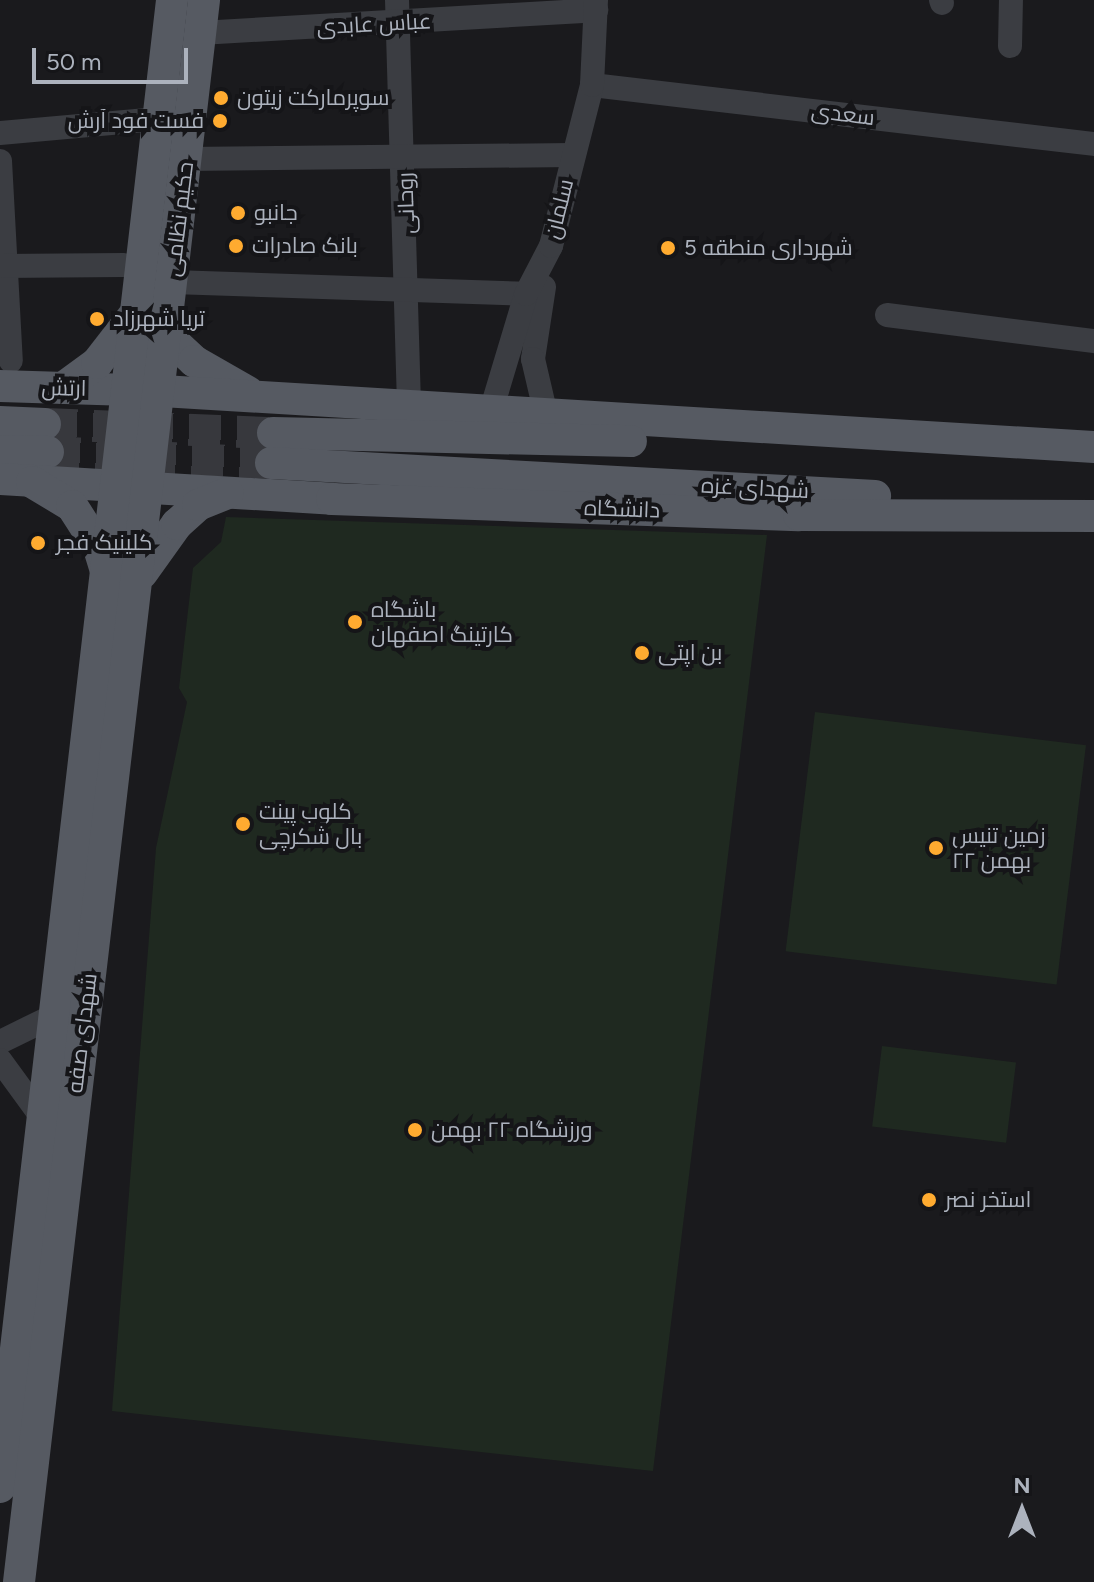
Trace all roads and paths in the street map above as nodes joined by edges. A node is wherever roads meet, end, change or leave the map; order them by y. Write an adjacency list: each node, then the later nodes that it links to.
1 (172, 0): 9 (main road, حکیم نظامی)
2 (204, 0): 6 (main road, حکیم نظامی)
3 (1011, 0): 7 (street)
4 (596, 5): 5 (street, عباس عابدی); 8 (street, سلمان)
5 (397, 12): 6 (street, عباس عابدی); 12 (street, روحانی)
6 (200, 33): 14 (main road, حکیم نظامی)
7 (1010, 46)
8 (592, 85): 11 (street, سعدی); 13 (street, سلمان)
9 (158, 119): 10 (street); 17 (main road, حکیم نظامی)
10 (0, 133)
11 (1094, 144)
12 (404, 155): 13 (street); 14 (street); 20 (street, روحانی)
13 (572, 155): 16 (street, سلمان)
14 (186, 159): 19 (main road, حکیم نظامی)
15 (0, 161): 18 (street)
16 (551, 246): 21 (street, سلمان); 28 (street)
17 (132, 264): 18 (street); 22 (main road, حکیم نظامی)
18 (2, 266): 26 (street)
19 (172, 282): 20 (street); 25 (main road, حکیم نظامی)
20 (409, 290): 21 (street); 33 (street, روحانی)
21 (526, 294): 29 (street, سلمان)
22 (135, 314): 27 (main road, حکیم نظامی); 30 (main road)
23 (887, 315): 24 (street)
24 (1094, 341)
25 (163, 363): 27 (main road, ارتش); 31 (main road); 31 (main road); 40 (main road, حکیم نظامی)
26 (5, 374): 30 (main road, ارتش)
27 (130, 374): 30 (main road, ارتش); 40 (main road, حکیم نظامی)
28 (533, 374): 29 (street); 35 (street)
29 (505, 375): 34 (street, سلمان)
30 (63, 388)
31 (262, 398): 32 (main road)
32 (340, 402): 33 (main road); 42 (main road)
33 (409, 407): 34 (main road)
34 (491, 411): 35 (main road)
35 (546, 415): 37 (main road)
36 (0, 422): 38 (main road)
37 (1094, 448): 43 (main road, شهدای غزه)
38 (0, 451)
39 (13, 479): 40 (main road); 44 (main road)
40 (135, 485): 41 (main road, دانشگاه); 44 (main road, شهدای صفه)
41 (228, 493): 42 (main road, دانشگاه); 44 (main road)
42 (332, 499): 43 (main road, دانشگاه)
43 (1094, 515)
44 (121, 582): 45 (main road, شهدای صفه); 52 (main road, شهدای صفه)
45 (55, 1015): 46 (street); 48 (main road, شهدای صفه)
46 (0, 1042)
47 (0, 1060): 48 (street)
48 (43, 1119): 49 (main road, شهدای صفه)
49 (5, 1410): 50 (main road, شهدای صفه)
50 (0, 1487)
51 (0, 1512): 52 (main road)
52 (12, 1550): 53 (main road, شهدای صفه)
53 (19, 1582)

